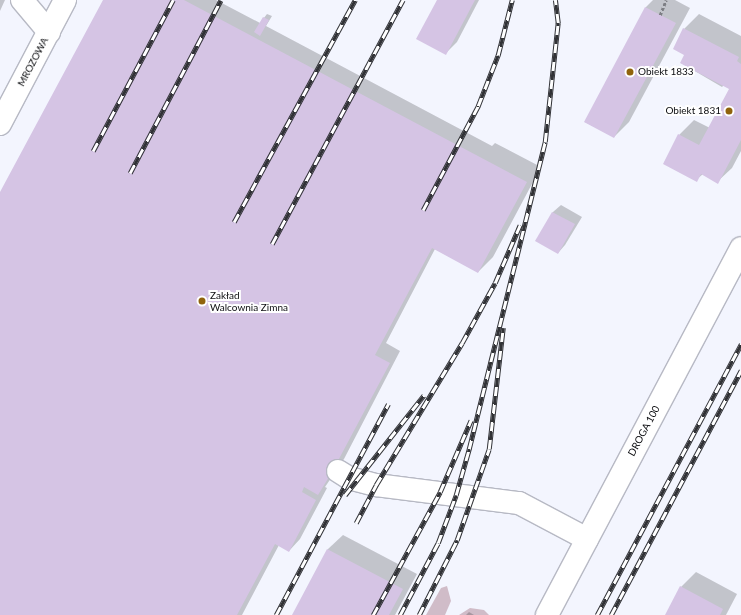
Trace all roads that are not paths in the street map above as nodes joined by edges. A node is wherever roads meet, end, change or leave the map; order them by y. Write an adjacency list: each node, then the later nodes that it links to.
1 (22, 0): 3 (street)
2 (65, 0): 3 (street, MROZOWA)
3 (49, 32): 4 (street, MROZOWA)
4 (0, 124)
5 (741, 248): 7 (street, DROGA 100)
6 (338, 471): 7 (street)
7 (587, 539): 8 (street, DROGA 100)
8 (547, 615)

